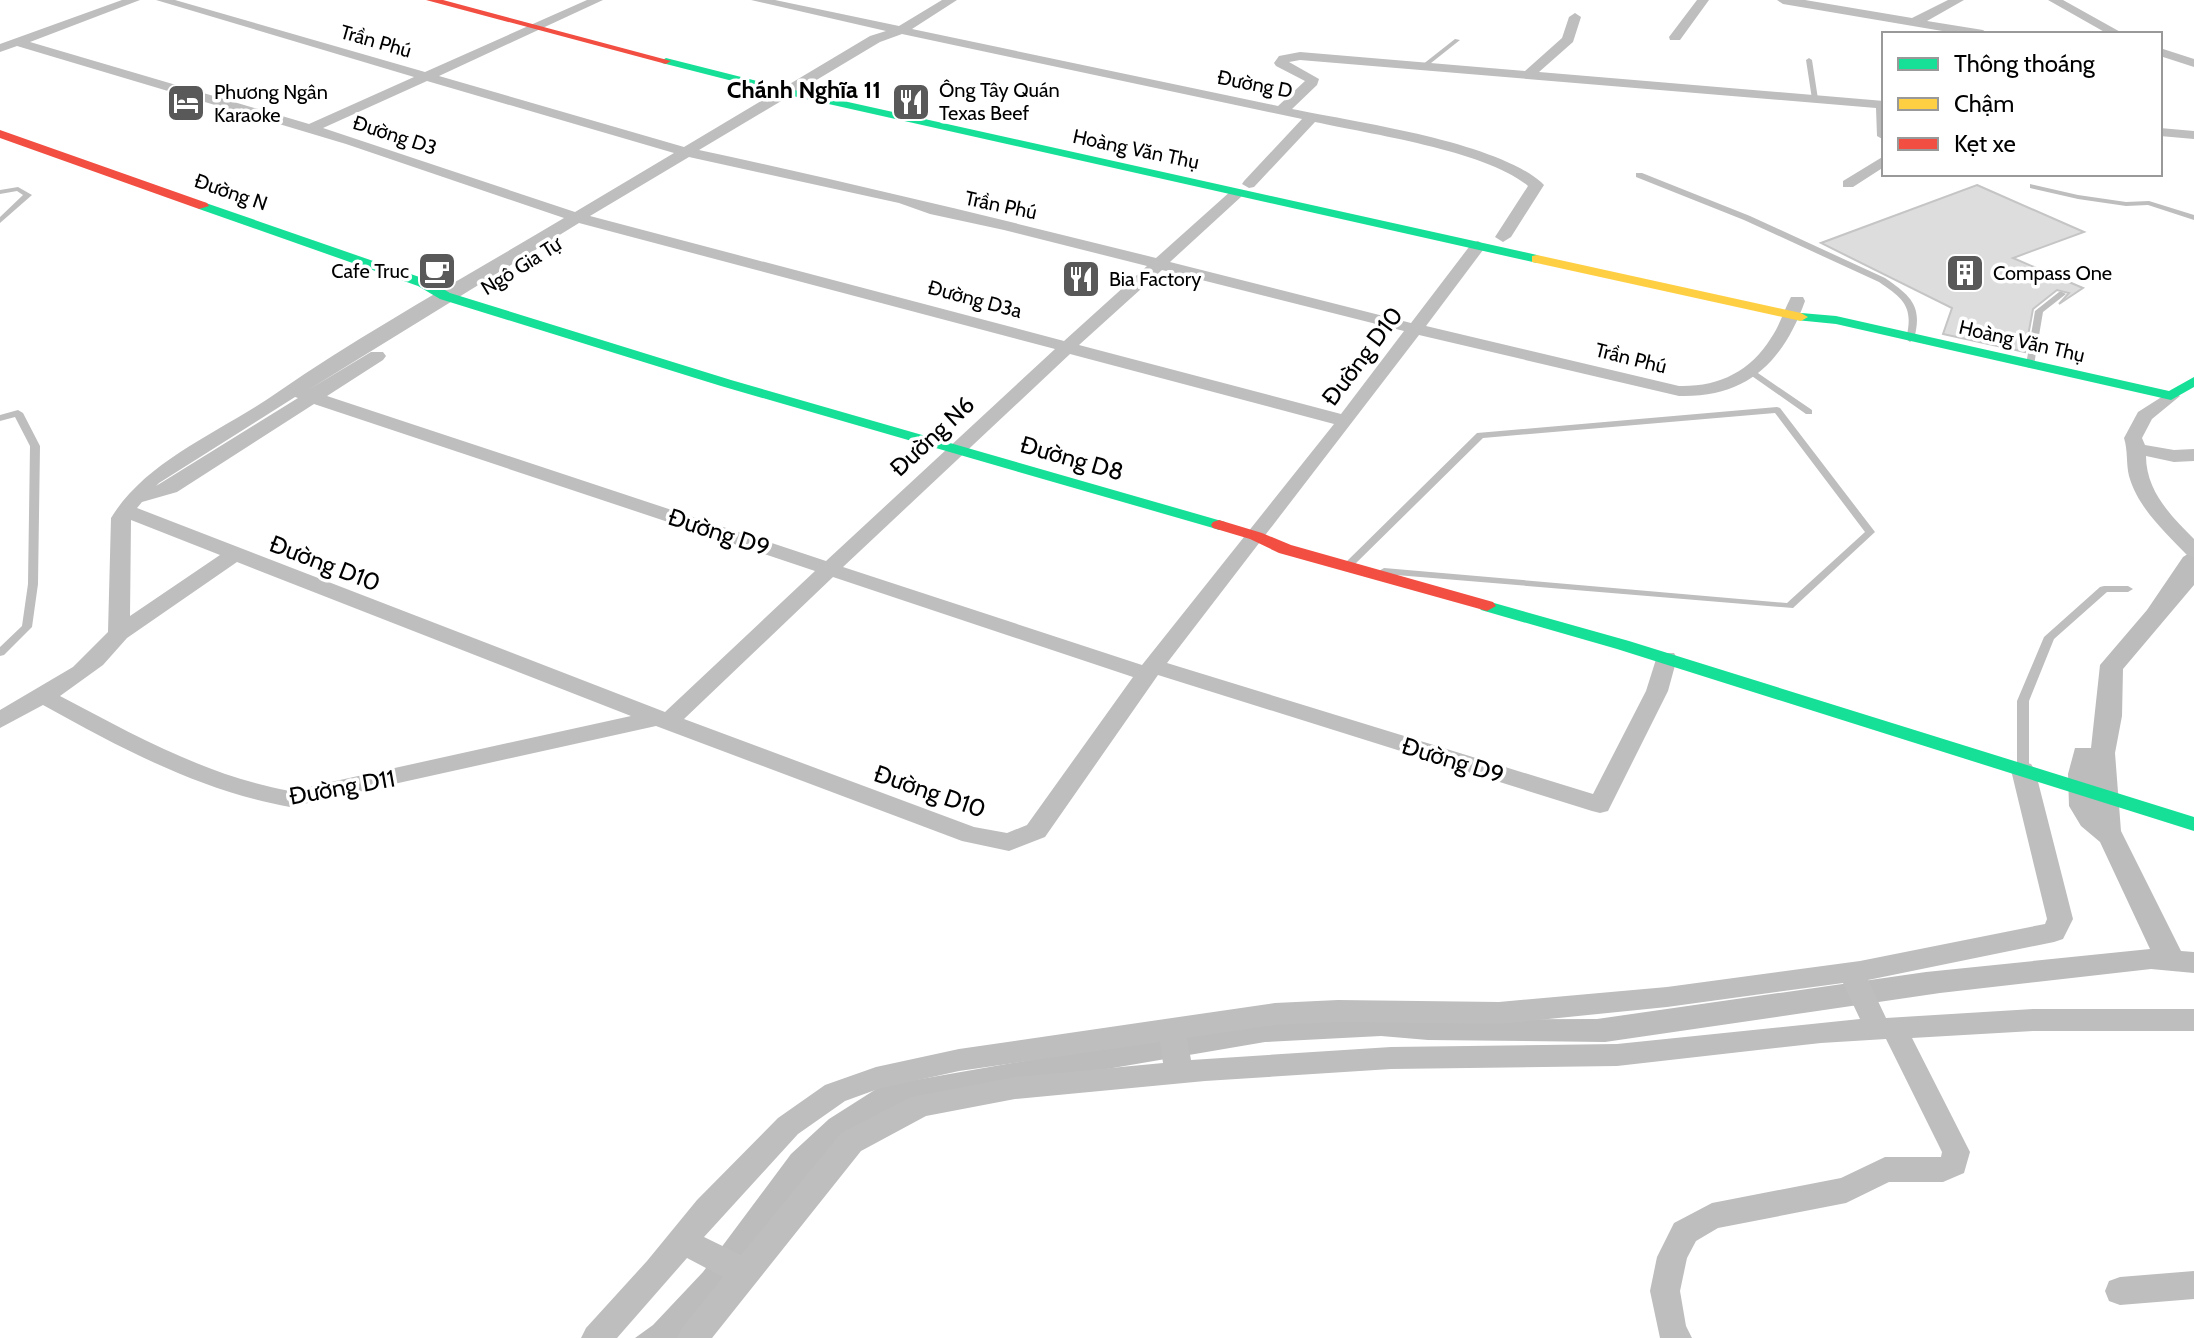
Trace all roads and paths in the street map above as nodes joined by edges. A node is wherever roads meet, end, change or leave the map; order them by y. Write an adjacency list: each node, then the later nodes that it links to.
1 (134, 0): 20 (street)
2 (162, 0): 28 (street, Trần Phú)
3 (431, 0): 11 (street, Hoàng Văn Thụ)
4 (597, 0): 14 (street)
5 (757, 0): 15 (street)
6 (951, 0): 15 (street, Ngô Gia Tự)
7 (1703, 0): 18 (street)
8 (1783, 0): 13 (street)
9 (1958, 0): 13 (street)
10 (2054, 0): 17 (street)
11 (463, 2): 14 (street, Hoàng Văn Thụ)
12 (1575, 17): 27 (street)
13 (1913, 22): 16 (street)
14 (541, 25): 28 (street); 29 (street, Hoàng Văn Thụ)
15 (900, 31): 29 (street, Ngô Gia Tự); 32 (street, Đường D)
16 (1971, 32)
17 (2114, 32)
18 (1675, 37)
19 (1457, 40): 26 (lane)
20 (17, 42): 22 (street); 34 (street, Đường D3)
21 (2194, 46): 23 (street)
22 (0, 48)
23 (2167, 55): 25 (street)
24 (1809, 60): 30 (lane)
25 (2194, 63)
26 (1424, 66): 27 (street); 32 (street)
27 (1529, 74): 30 (street)
28 (426, 77): 34 (street); 38 (street, Trần Phú)
29 (800, 90): 38 (street, Ngô Gia Tự); 39 (street, Ngô Gia Tự); 44 (street, Hoàng Văn Thụ)
30 (1815, 99): 31 (street)
31 (1882, 105)
32 (1282, 110): 33 (street, Đường D)
33 (1313, 116): 44 (street, Đường N6); 51 (street, Đường D)
34 (309, 129): 46 (street, Đường D3)
35 (2162, 132): 36 (street)
36 (2194, 135)
37 (2, 136): 56 (street, Đường N)
38 (683, 151): 39 (street, Trần Phú); 46 (street, Ngô Gia Tự)
39 (702, 155): 50 (street, Ngô Gia Tự); 54 (street, Trần Phú)
40 (1882, 161): 42 (street)
41 (1639, 175): 60 (lane)
42 (1848, 184)
43 (2033, 186): 47 (lane)
44 (1243, 188): 48 (street, Hoàng Văn Thụ); 54 (street, Đường N6)
45 (0, 192): 49 (lane)
46 (575, 217): 50 (street, Đường D3); 56 (street, Ngô Gia Tự)
47 (2194, 218)
48 (1390, 220): 51 (street, Hoàng Văn Thụ); 52 (street, Hoàng Văn Thụ)
49 (0, 221)
50 (594, 222): 57 (street, Ngô Gia Tự); 61 (street, Đường D3a)
51 (1503, 237): 53 (street, Hoàng Văn Thụ)
52 (1478, 246): 53 (street, Hoàng Văn Thụ); 59 (street, Đường D10)
53 (1550, 254): 58 (street, Hoàng Văn Thụ)
54 (1157, 263): 59 (street, Trần Phú); 61 (street, Đường N6)
55 (2062, 294): 62 (lane)
56 (445, 296): 57 (street, Đường N); 65 (street, Ngô Gia Tự)
57 (464, 301): 65 (street, Ngô Gia Tự); 70 (street, Đường D8)
58 (1794, 309): 60 (street, Hoàng Văn Thụ); 63 (street, Trần Phú)
59 (1415, 329): 63 (street, Trần Phú); 69 (street, Đường D10)
60 (1910, 339): 62 (street, Hoàng Văn Thụ)
61 (1067, 346): 69 (street, Đường D3a); 70 (street, Đường N6)
62 (2030, 365): 66 (street, Hoàng Văn Thụ)
63 (1752, 372): 67 (lane)
64 (2194, 381): 66 (street)
65 (301, 393): 73 (street, Ngô Gia Tự); 78 (street, Đường D9)
66 (2171, 396): 71 (street)
67 (1809, 412)
68 (0, 418): 81 (lane)
69 (1345, 421): 74 (street, Đường D10)
70 (955, 449): 74 (street, Đường D8); 78 (street, Đường N6)
71 (2137, 449): 72 (street); 75 (street)
72 (2194, 455)
73 (131, 503): 76 (street, Đường D10); 80 (street)
74 (1256, 536): 77 (street, Đường D8); 83 (street, Đường D10)
75 (2187, 544)
76 (234, 555): 80 (street); 86 (street, Đường D10)
77 (1349, 567): 77 (lane); 82 (street, Đường D8)
78 (830, 569): 83 (street, Đường D9); 86 (street, Đường N6)
79 (2128, 589): 87 (lane)
80 (119, 633): 84 (street)
81 (0, 653)
82 (1666, 658): 83 (street, Đường D9); 87 (street, Đường D8)
83 (1150, 670): 86 (street, Đường D10)
84 (42, 695): 85 (street); 86 (street, Đường D11)
85 (0, 720)
86 (662, 720)
87 (2023, 770): 88 (street, Đường D8); 89 (street)
88 (2194, 824)
89 (1851, 972): 91 (street); 92 (street)
90 (2194, 1020): 91 (street)
91 (1886, 1028): 93 (street); 100 (street)
92 (1172, 1030): 93 (street); 94 (street)
93 (1179, 1073): 95 (street)
94 (682, 1241): 95 (street); 98 (street)
95 (746, 1273): 99 (street)
96 (2194, 1285): 97 (street)
97 (2120, 1291)
98 (597, 1338)
99 (693, 1338)
100 (1676, 1338)

